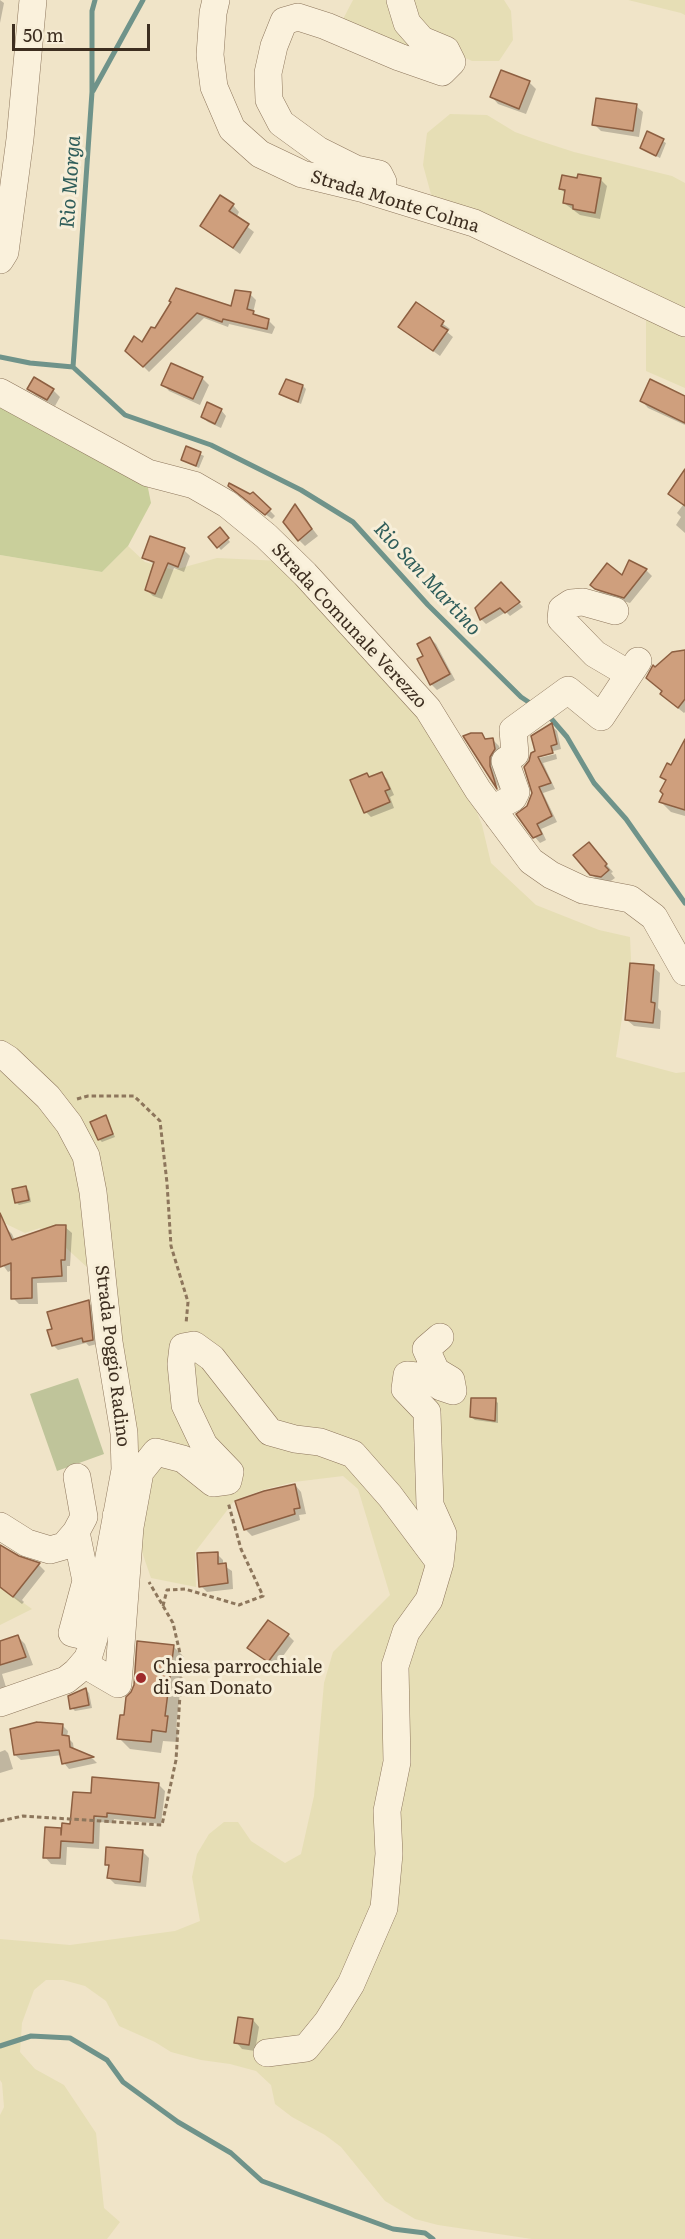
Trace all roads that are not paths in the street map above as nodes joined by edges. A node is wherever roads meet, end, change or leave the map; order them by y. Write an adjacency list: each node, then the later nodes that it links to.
1 (33, 0): 5 (street)
2 (216, 0): 4 (street, Strada Monte Colma)
3 (400, 0): 4 (street)
4 (379, 194): 6 (street, Strada Monte Colma)
5 (0, 260)
6 (685, 323)
7 (0, 392): 9 (street, Strada Comunale Verezzo)
8 (615, 611): 9 (street)
9 (498, 818): 10 (street, Strada Comunale Verezzo)
10 (685, 972)
11 (0, 1054): 14 (street, Strada Poggio Radino)
12 (440, 1337): 17 (street)
13 (78, 1477): 16 (street)
14 (122, 1521): 17 (street); 18 (street, Strada Poggio Radino); 19 (street)
15 (0, 1526): 16 (street)
16 (76, 1532): 18 (street)
17 (440, 1563): 21 (street)
18 (94, 1638): 20 (street, Strada Poggio Radino)
19 (94, 1670)
20 (0, 1703)
21 (267, 2053)

